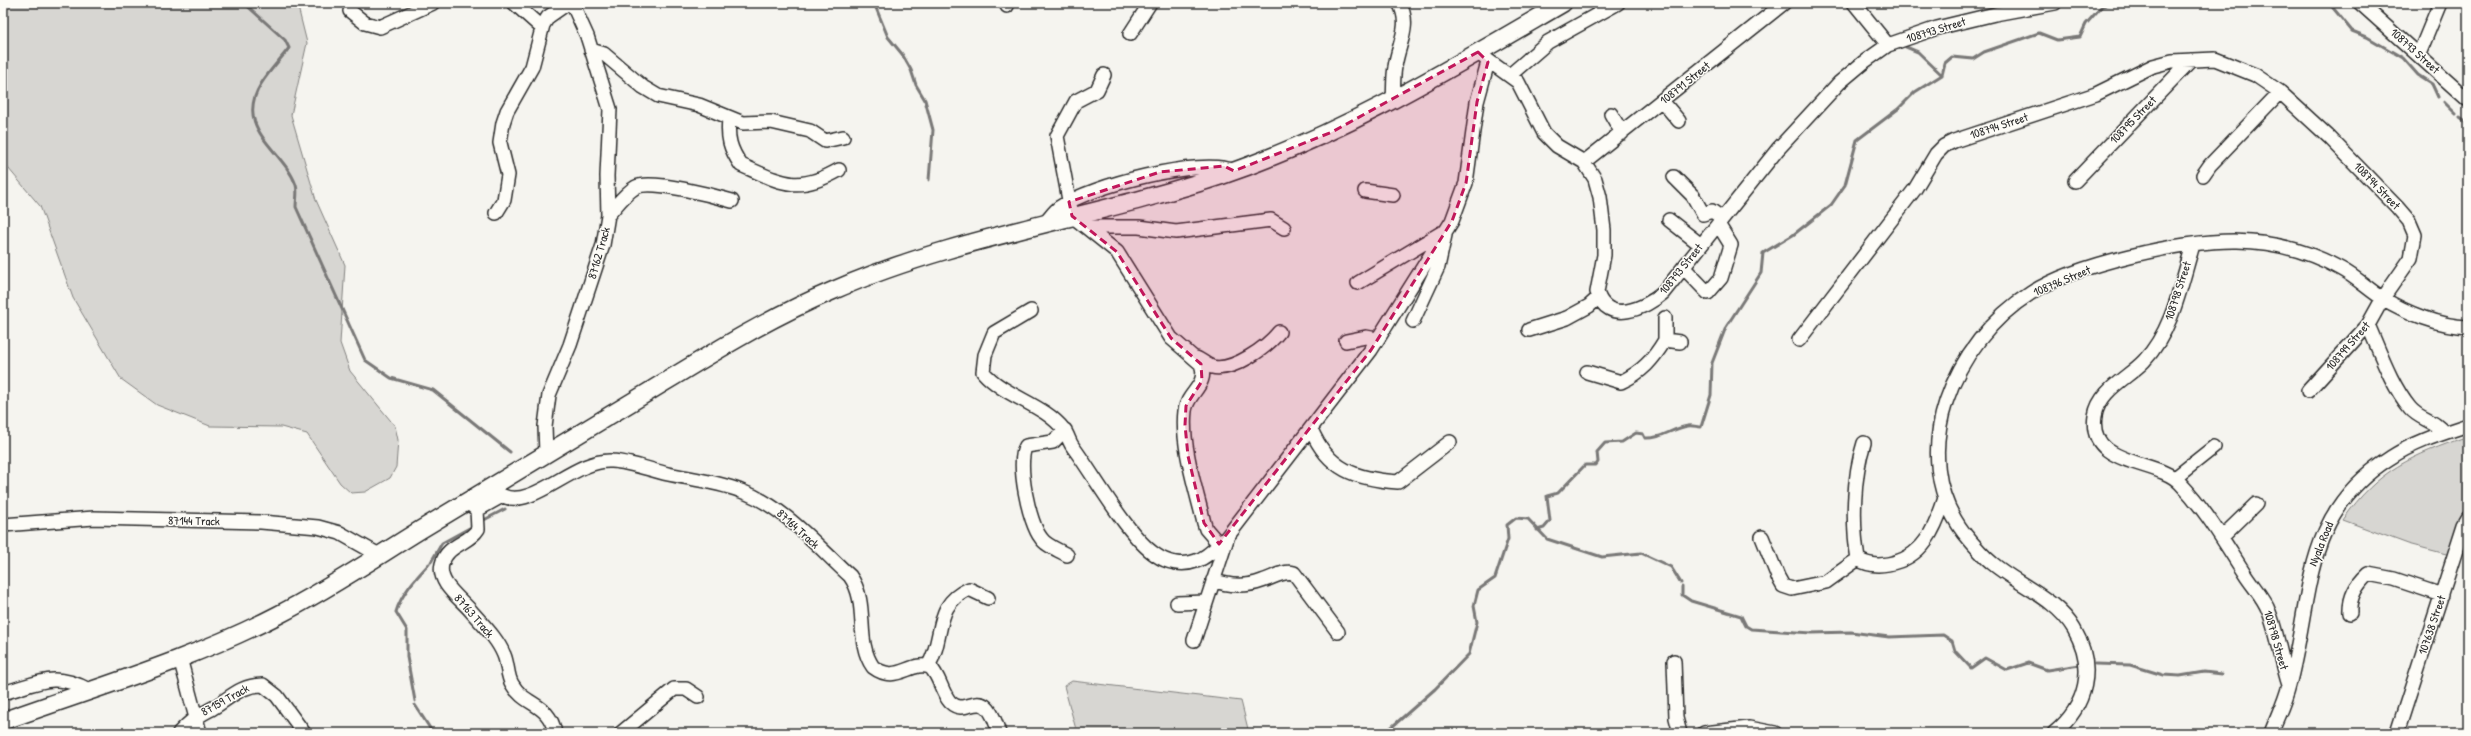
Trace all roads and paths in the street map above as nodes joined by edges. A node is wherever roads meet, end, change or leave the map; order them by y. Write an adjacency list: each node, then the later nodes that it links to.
1 (433, 3): 14 (street)
2 (514, 3): 15 (street)
3 (568, 3): 15 (street)
4 (572, 3): 18 (street, 87162 Track)
5 (1150, 3): 16 (street)
6 (1563, 3): 20 (main road)
7 (1618, 3): 23 (street)
8 (1784, 3): 27 (street, 108791 Street)
9 (1854, 3): 17 (street)
10 (2055, 3): 17 (street, 108793 Street)
11 (2360, 3): 19 (street, 108793 Street)
12 (2440, 3): 19 (street)
13 (1404, 6): 25 (street)
14 (350, 11)
15 (542, 28): 42 (street)
16 (1130, 34)
17 (1888, 45): 45 (street, 108793 Street)
18 (591, 50): 29 (street); 43 (street, 87162 Track)
19 (2419, 54): 26 (street, 108793 Street)
20 (1483, 57): 23 (street); 25 (main road); 48 (street)
21 (2191, 60): 24 (street, 108794 Street); 37 (street, 108795 Street); 64 (street, 108794 Street)
22 (1104, 75): 41 (street)
23 (1510, 75): 33 (street)
24 (2280, 92): 35 (street); 54 (street, 108794 Street)
25 (1394, 98): 41 (main road)
26 (2468, 100)
27 (1662, 101): 30 (street); 31 (street, 108791 Street)
28 (1611, 114): 31 (street)
29 (729, 118): 32 (street); 34 (street)
30 (1679, 121)
31 (1622, 132): 33 (street, 108791 Street)
32 (844, 137)
33 (1584, 162): 53 (street)
34 (839, 170)
35 (2203, 175)
36 (1674, 177): 45 (street)
37 (2075, 181)
38 (1365, 191): 39 (street)
39 (1393, 195)
40 (732, 202): 43 (street)
41 (1070, 209): 46 (street); 77 (main road)
42 (496, 213)
43 (608, 215): 77 (street, 87162 Track)
44 (1670, 220): 49 (street)
45 (1720, 221): 49 (street, 108793 Street); 51 (street)
46 (1088, 227): 47 (street); 67 (street)
47 (1284, 228)
48 (1445, 231): 52 (street); 57 (street); 62 (street)
49 (1701, 245): 51 (street, 108793 Street)
50 (2193, 245): 54 (street, 108796 Street); 78 (street, 108798 Street); 80 (street, 108796 Street)
51 (1684, 268): 53 (street, 108793 Street)
52 (1358, 283)
53 (1599, 297): 60 (street)
54 (2383, 298): 58 (street, 108799 Street); 59 (street, 108796 Street)
55 (1031, 311): 72 (street)
56 (1665, 318): 63 (street)
57 (1413, 321)
58 (2368, 325): 69 (street, 108799 Street); 73 (street)
59 (2468, 327)
60 (1529, 330)
61 (1278, 332): 67 (street)
62 (1377, 339): 65 (street); 71 (street)
63 (1666, 340): 66 (street); 68 (street)
64 (1799, 340)
65 (1346, 341)
66 (1680, 342)
67 (1194, 357): 87 (street)
68 (1587, 372)
69 (2308, 391)
70 (2468, 425): 73 (street, Nyala Road)
71 (1311, 429): 74 (street); 87 (street)
72 (1064, 430): 87 (street); 89 (street)
73 (2444, 434): 102 (street, Nyala Road)
74 (1450, 442)
75 (1864, 443): 90 (street)
76 (2214, 447): 78 (street)
77 (546, 454): 79 (main road)
78 (2176, 478): 85 (street, 108798 Street)
79 (497, 492): 82 (main road); 101 (street, 87164 Track)
80 (1945, 498): 90 (street); 117 (street, 108796 Street)
81 (2256, 504): 85 (street)
82 (472, 506): 88 (main road); 111 (street, 87163 Track)
83 (2468, 518): 92 (street, 107638 Street)
84 (3, 525): 88 (street, 87144 Track)
85 (2223, 536): 102 (street, 108798 Street)
86 (1762, 537): 90 (street)
87 (1223, 540): 91 (street)
88 (379, 555): 99 (main road)
89 (1067, 555)
90 (1858, 559)
91 (1213, 580): 94 (street); 97 (street)
92 (2442, 595): 96 (street); 119 (street, 107638 Street)
93 (988, 598): 101 (street)
94 (1206, 602): 95 (street); 98 (street)
95 (1177, 603)
96 (2350, 613)
97 (1338, 632)
98 (1194, 640)
99 (180, 658): 103 (main road); 106 (street)
100 (1674, 661): 114 (street)
101 (928, 666): 113 (street)
102 (2289, 685): 118 (street, Nyala Road)
103 (89, 690): 104 (street); 107 (main road)
104 (3, 693)
105 (698, 697): 112 (street)
106 (195, 716): 108 (street); 109 (street); 110 (street, 87159 Track)
107 (3, 721)
108 (178, 733)
109 (200, 733)
110 (304, 733)
111 (555, 733)
112 (621, 733)
113 (1000, 733)
114 (1680, 733)
115 (1704, 733): 116 (street)
116 (1775, 733)
117 (2054, 733)
118 (2271, 733)
119 (2397, 733)

